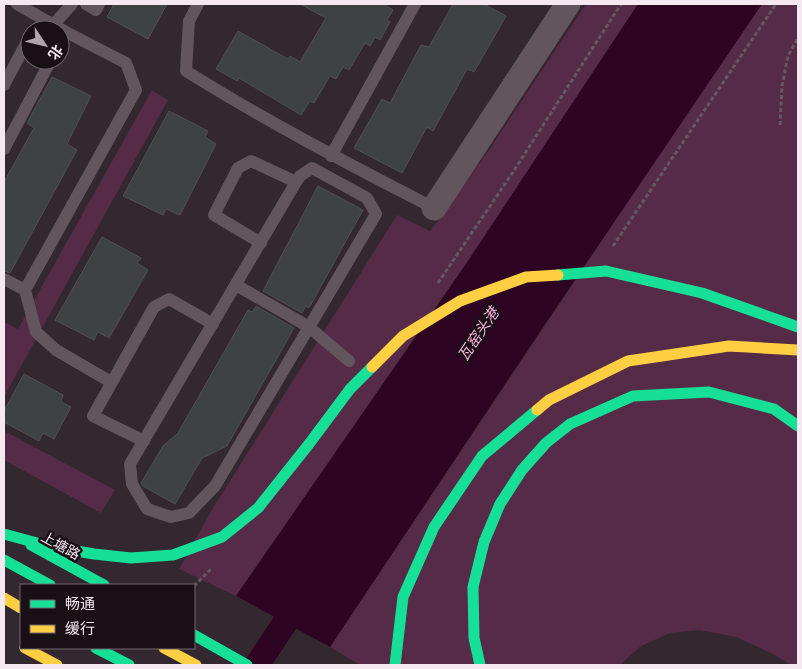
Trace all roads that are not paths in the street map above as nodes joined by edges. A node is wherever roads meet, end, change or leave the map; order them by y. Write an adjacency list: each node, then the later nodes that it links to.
1 (17, 4): 8 (lane)
2 (72, 4): 11 (lane)
3 (86, 4): 4 (lane)
4 (99, 4)
5 (198, 4): 17 (lane)
6 (414, 4): 17 (lane)
7 (568, 4): 19 (street)
8 (40, 16): 9 (lane); 10 (lane)
9 (38, 20)
10 (47, 20)
11 (58, 20)
12 (70, 41): 23 (lane)
13 (20, 55): 15 (lane)
14 (46, 70): 16 (lane)
15 (4, 85)
16 (4, 149)
17 (331, 156): 19 (lane)
18 (296, 182): 20 (lane); 20 (lane); 25 (lane)
19 (434, 208)
20 (261, 243): 22 (lane)
21 (4, 278): 23 (lane)
22 (236, 285): 24 (lane); 25 (lane)
23 (25, 290): 29 (lane)
24 (213, 324): 29 (lane); 31 (lane)
25 (309, 327): 28 (lane); 31 (lane)
26 (798, 327): 32 (main road)
27 (798, 350): 46 (main road)
28 (349, 360)
29 (111, 382): 31 (lane)
30 (798, 426): 47 (main road)
31 (144, 441)
32 (4, 532): 35 (main road, 上塘路)
33 (4, 560): 34 (main road)
34 (48, 584)
35 (102, 584)
36 (4, 598): 37 (main road)
37 (20, 607)
38 (195, 636): 45 (main road)
39 (27, 649): 42 (main road)
40 (98, 649): 43 (main road)
41 (166, 649): 44 (main road)
42 (57, 665)
43 (128, 665)
44 (196, 665)
45 (247, 665)
46 (395, 665)
47 (480, 665)

